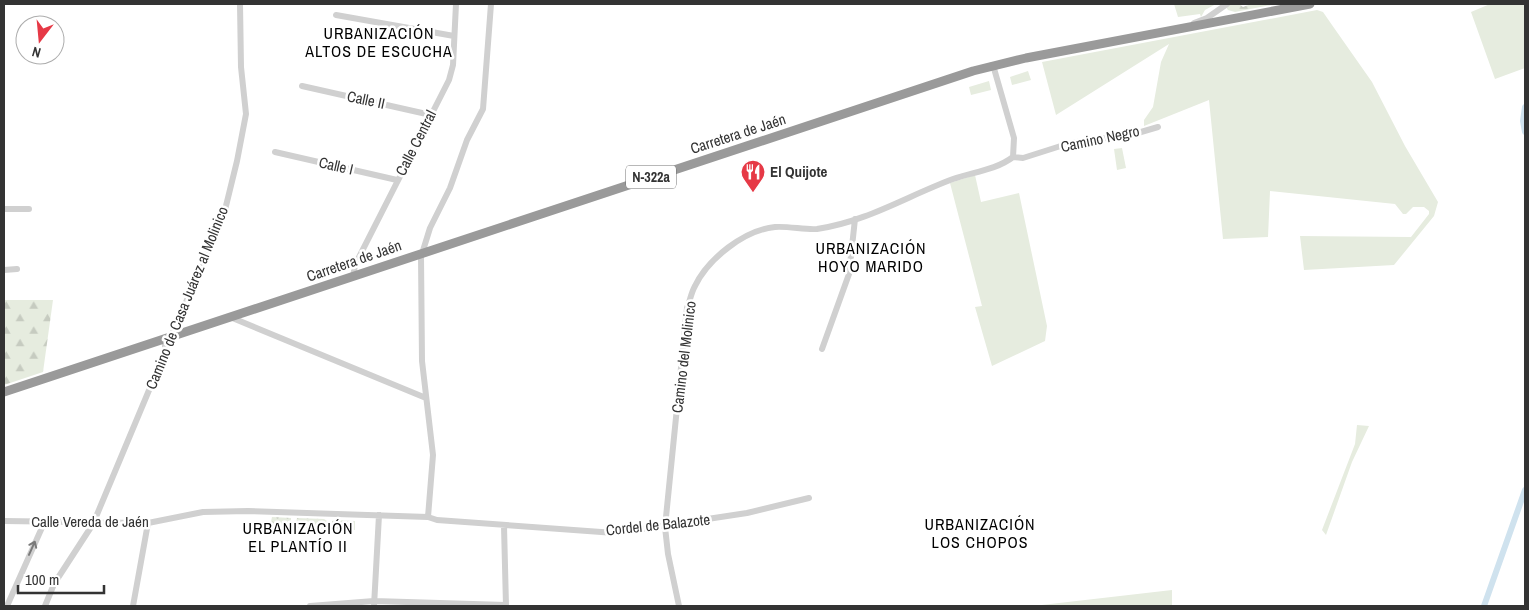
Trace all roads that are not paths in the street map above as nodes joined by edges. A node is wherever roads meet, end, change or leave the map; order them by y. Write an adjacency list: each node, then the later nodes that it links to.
1 (240, 4): 24 (street, Camino de Casa Juárez al Molinico)
2 (456, 4): 8 (street, Calle Central)
3 (491, 4): 19 (street)
4 (1227, 4): 7 (street)
5 (1310, 4): 7 (highway, Carretera de Jaén / N-322a)
6 (336, 15): 8 (street)
7 (1184, 27): 9 (highway, Carretera de Jaén / N-322a)
8 (454, 36): 11 (street, Calle Central)
9 (993, 65): 14 (street); 19 (highway, Carretera de Jaén / N-322a)
10 (302, 86): 11 (street, Calle II)
11 (431, 115): 15 (street, Calle Central)
12 (1158, 127): 14 (street, Camino Negro)
13 (275, 152): 15 (street, Calle I)
14 (1014, 157): 18 (street, Camino del Molinico)
15 (397, 180): 22 (street, Calle Central)
16 (4, 209): 17 (street)
17 (29, 209)
18 (855, 219): 25 (street); 36 (street, Camino del Molinico)
19 (422, 253): 22 (highway, Carretera de Jaén / N-322a); 27 (street)
20 (17, 269): 21 (street)
21 (4, 270)
22 (353, 277): 23 (highway, Carretera de Jaén / N-322a)
23 (230, 317): 24 (highway, Carretera de Jaén / N-322a); 27 (street)
24 (167, 341): 26 (highway, Carretera de Jaén / N-322a); 34 (street, Camino de Casa Juárez al Molinico)
25 (822, 349)
26 (4, 392)
27 (426, 398): 30 (street)
28 (809, 498): 36 (street, Cordel de Balazote)
29 (379, 515): 30 (street, Calle Vereda de Jaén); 33 (street, Calle Vereda de Jaén); 37 (street)
30 (428, 517): 35 (street, Calle Vereda de Jaén)
31 (4, 521): 32 (street, Calle Vereda de Jaén)
32 (44, 522): 34 (street, Calle Vereda de Jaén); 40 (street, one-way to 32)
33 (148, 523): 34 (street, Calle Vereda de Jaén); 42 (street)
34 (93, 524): 41 (street, Camino de Casa Juárez al Molinico)
35 (504, 526): 36 (street, Cordel de Balazote); 44 (street)
36 (665, 527): 45 (street, Camino del Molinico)
37 (374, 604): 38 (street); 43 (street)
38 (418, 604): 39 (street)
39 (462, 605): 44 (street)
40 (7, 606)
41 (45, 606)
42 (134, 606)
43 (310, 606)
44 (506, 606)
45 (679, 606)

